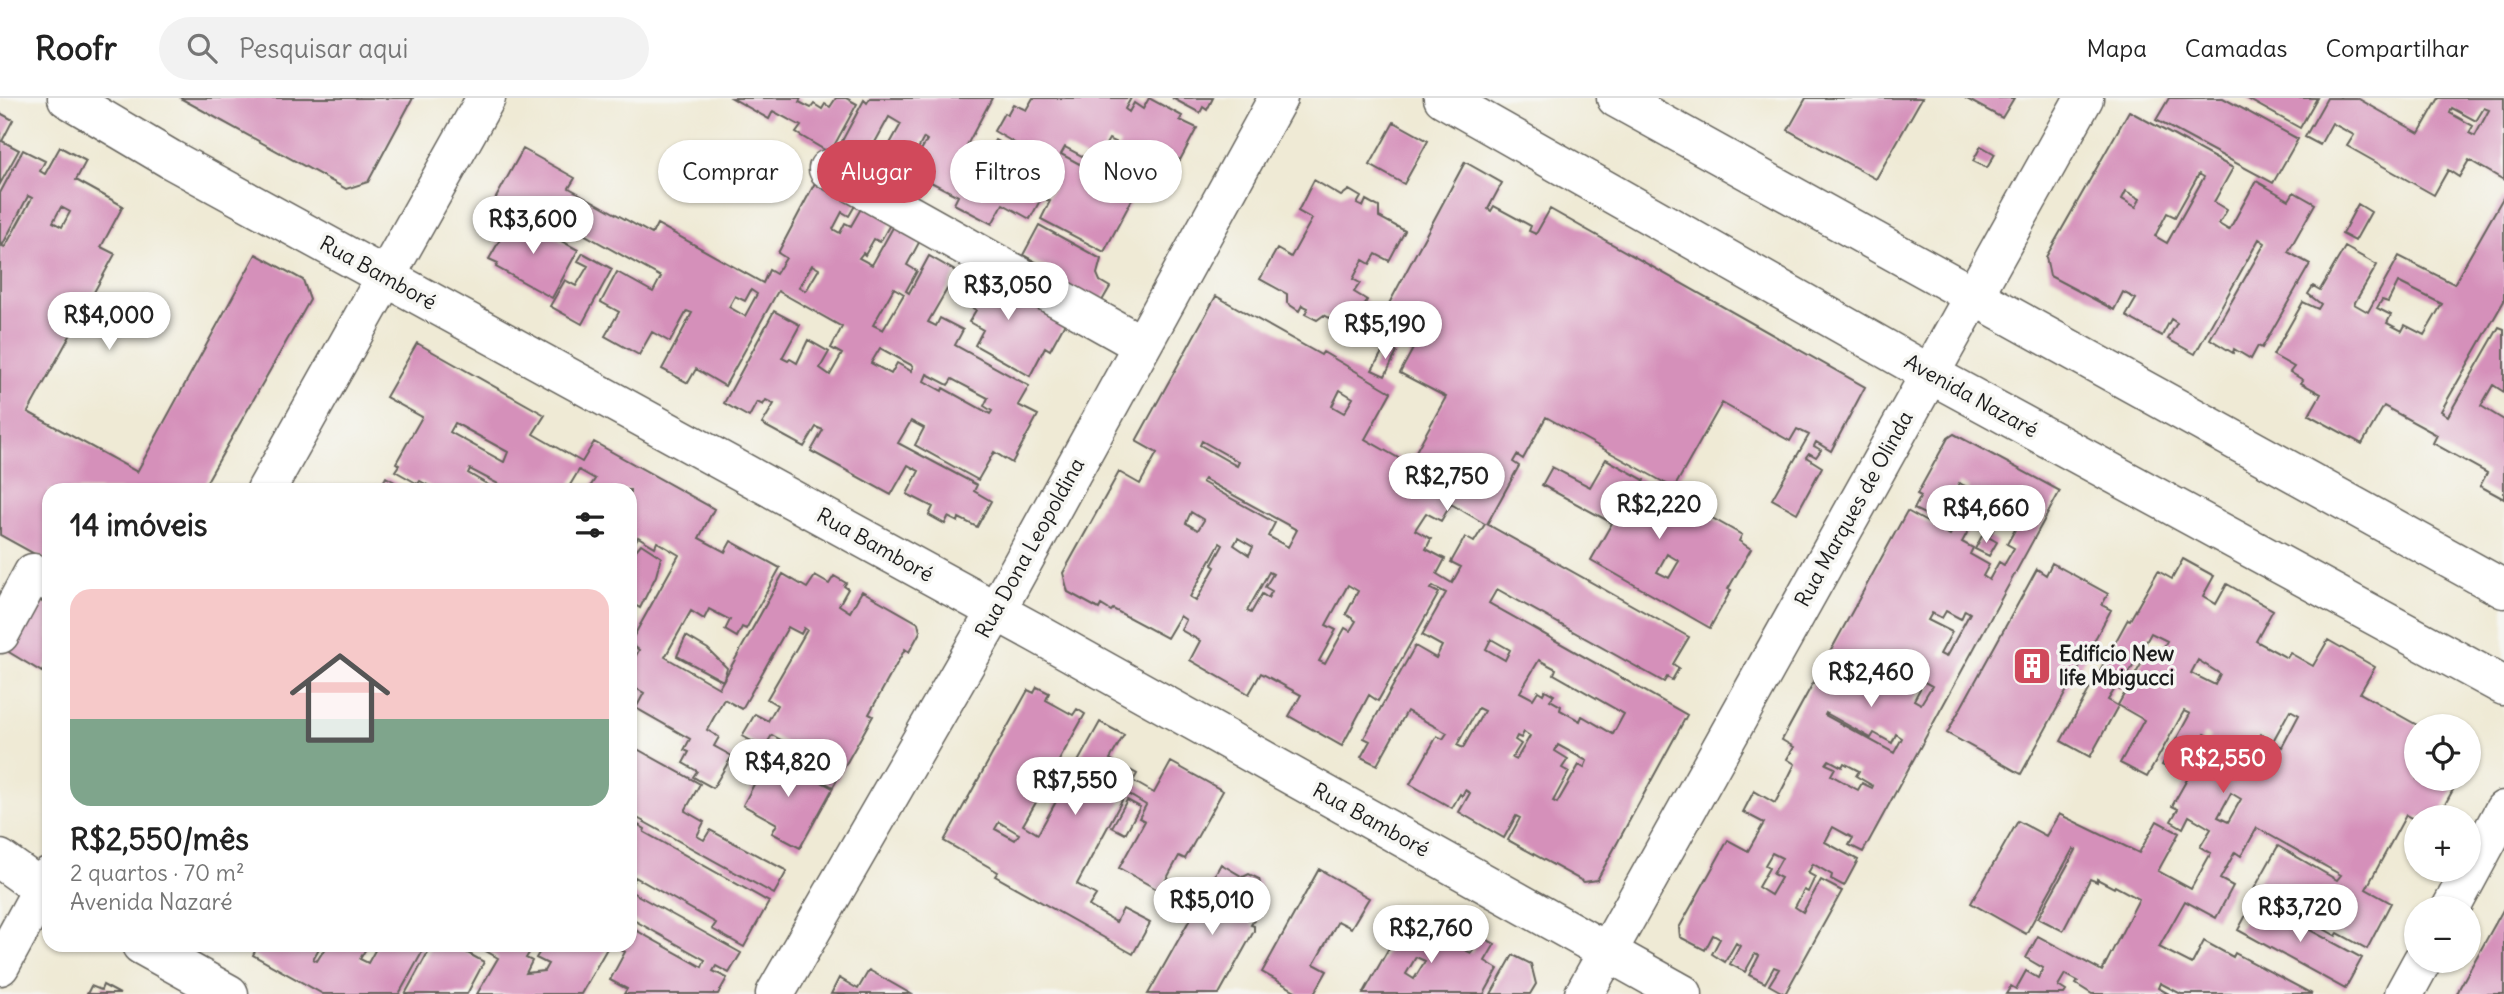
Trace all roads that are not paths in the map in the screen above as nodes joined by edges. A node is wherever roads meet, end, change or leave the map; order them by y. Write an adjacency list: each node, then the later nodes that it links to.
1 (67, 98): 8 (street, Rua Bamboré)
2 (486, 98): 8 (street)
3 (1278, 98): 10 (street, Rua Dona Leopoldina)
4 (1443, 98): 11 (street, Avenida Nazaré)
5 (1616, 98): 9 (street)
6 (2084, 98): 9 (street, Rua Marques de Olinda)
7 (889, 203): 10 (street)
8 (386, 278): 12 (street); 15 (street, Rua Bamboré)
9 (1974, 296): 11 (street, Rua Marques de Olinda); 14 (street)
10 (1142, 345): 15 (street, Rua Dona Leopoldina)
11 (1930, 374): 17 (street, Avenida Nazaré); 24 (street, Rua Marques de Olinda)
12 (270, 483)
13 (42, 578): 16 (street)
14 (2504, 589)
15 (996, 611): 24 (street, Rua Bamboré); 28 (street, Rua Dona Leopoldina)
16 (0, 634)
17 (2504, 686)
18 (2504, 810): 22 (street)
19 (0, 859): 20 (street)
20 (42, 884)
21 (42, 893): 25 (street)
22 (2457, 896)
23 (154, 952): 27 (street)
24 (1606, 952): 29 (street, Rua Marques de Olinda); 30 (street, Rua Bamboré)
25 (0, 966)
26 (2415, 973): 31 (street)
27 (229, 994)
28 (775, 994)
29 (1584, 994)
30 (1683, 994)
31 (2404, 994)

